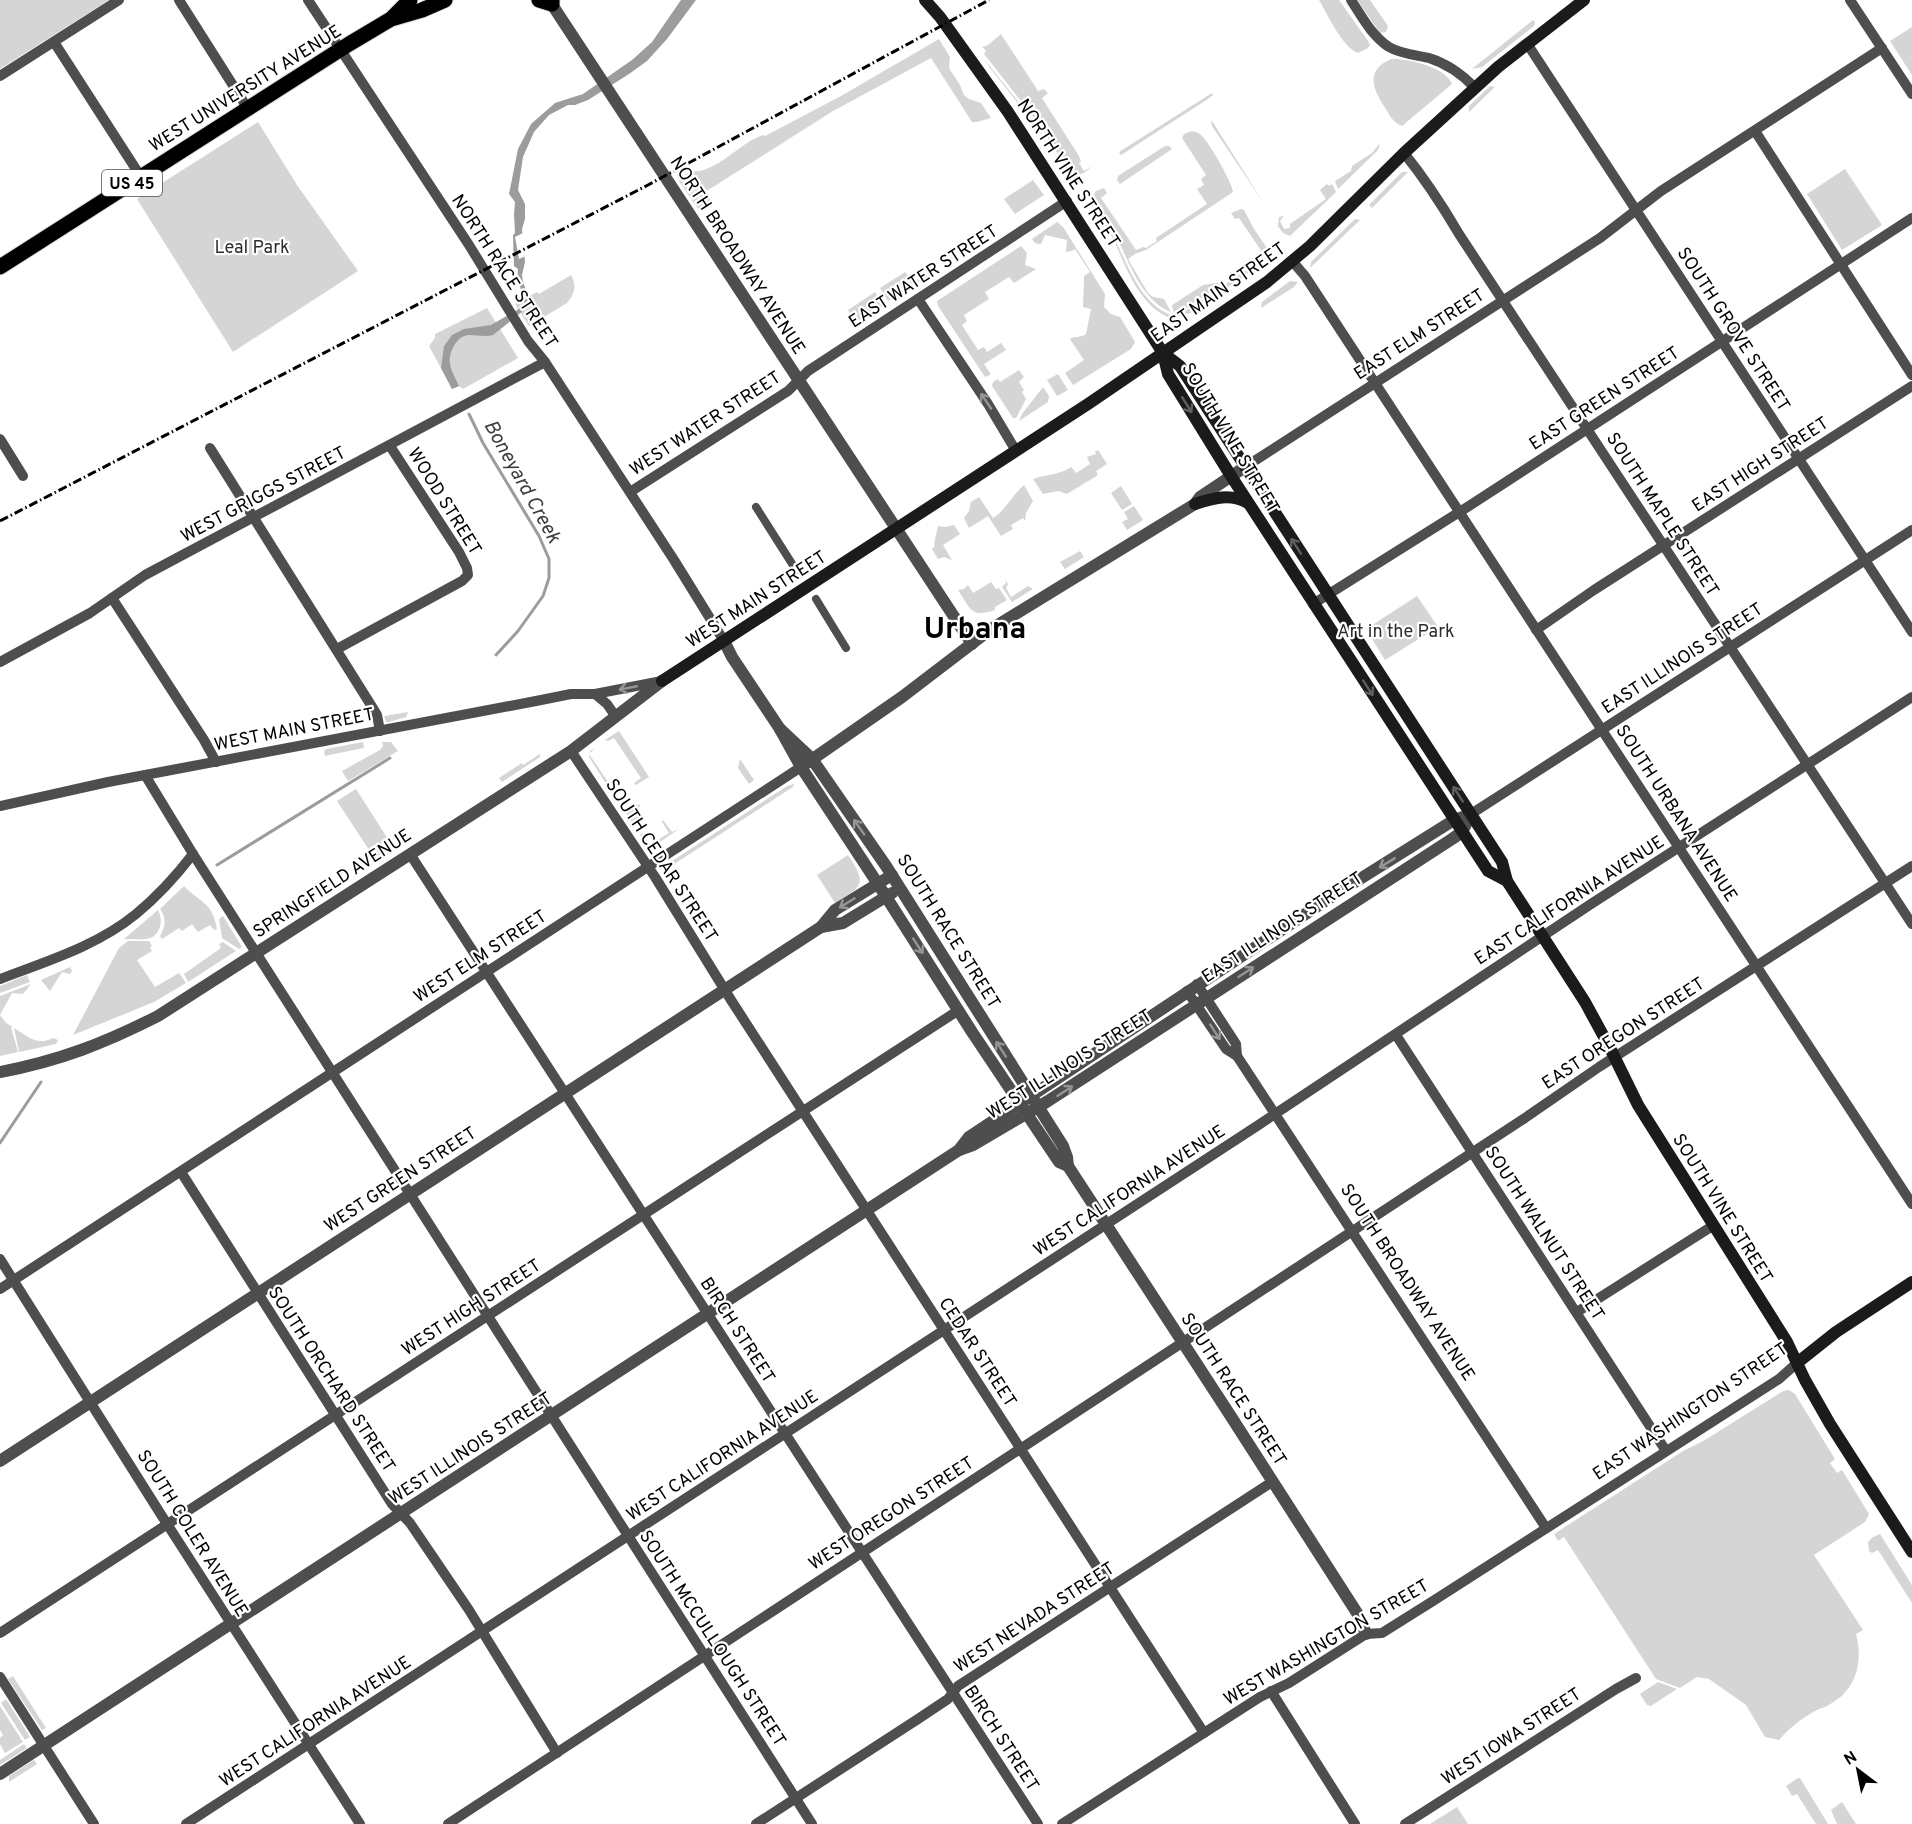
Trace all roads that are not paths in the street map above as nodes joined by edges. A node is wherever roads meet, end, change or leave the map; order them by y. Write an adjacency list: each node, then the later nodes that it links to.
1 (120, 0): 14 (street)
2 (179, 0): 21 (street)
3 (308, 0): 17 (street, NORTH RACE STREET)
4 (410, 0): 13 (main road, WEST UNIVERSITY AVENUE / US 45)
5 (445, 0): 13 (main road, WEST UNIVERSITY AVENUE / US 45)
6 (925, 0): 12 (main road, NORTH VINE STREET)
7 (936, 0): 12 (main road, NORTH VINE STREET)
8 (1351, 0): 19 (street)
9 (1584, 0): 15 (main road, EAST MAIN STREET)
10 (1850, 0): 16 (street)
11 (548, 1): 37 (street, NORTH BROADWAY AVENUE)
12 (940, 17): 25 (main road, NORTH VINE STREET)
13 (391, 20): 17 (main road, WEST UNIVERSITY AVENUE / US 45)
14 (54, 42): 18 (street); 24 (street)
15 (1527, 45): 19 (main road, EAST MAIN STREET); 26 (street, SOUTH GROVE STREET)
16 (1882, 48): 20 (street); 22 (street, EAST ELM STREET)
17 (340, 50): 21 (main road, WEST UNIVERSITY AVENUE / US 45); 35 (street, NORTH RACE STREET)
18 (0, 76)
19 (1475, 88): 23 (main road, EAST MAIN STREET)
20 (1912, 94)
21 (248, 109): 24 (main road, WEST UNIVERSITY AVENUE / US 45)
22 (1755, 131): 26 (street, EAST ELM STREET); 29 (street)
23 (1404, 153): 28 (main road, EAST MAIN STREET); 32 (street, SOUTH MAPLE STREET)
24 (141, 177): 30 (main road, WEST UNIVERSITY AVENUE / US 45)
25 (1067, 201): 31 (street, EAST WATER STREET); 34 (main road, NORTH VINE STREET)
26 (1637, 211): 32 (street, EAST ELM STREET); 33 (street, SOUTH GROVE STREET)
27 (1912, 218): 29 (street, EAST GREEN STREET)
28 (1293, 262): 34 (main road, EAST MAIN STREET); 38 (street, SOUTH URBANA AVENUE)
29 (1840, 265): 33 (street, EAST GREEN STREET); 36 (street)
30 (0, 267)
31 (918, 299): 37 (street, EAST WATER STREET); 44 (street, one-way to 31)
32 (1504, 300): 38 (street, EAST ELM STREET); 40 (street, SOUTH MAPLE STREET)
33 (1721, 342): 40 (street, EAST GREEN STREET); 45 (street, SOUTH GROVE STREET)
34 (1163, 353): 44 (main road, EAST MAIN STREET); 46 (main road, SOUTH VINE STREET); 48 (main road, SOUTH VINE STREET, one-way to 48)
35 (545, 363): 42 (street, WEST GRIGGS STREET); 49 (street, NORTH RACE STREET)
36 (1912, 375)
37 (798, 381): 49 (street, WEST WATER STREET); 55 (street, NORTH BROADWAY AVENUE)
38 (1376, 384): 46 (street, EAST ELM STREET); 53 (street, SOUTH URBANA AVENUE)
39 (1912, 386): 45 (street, EAST HIGH STREET)
40 (1588, 429): 53 (street, EAST GREEN STREET); 57 (street, SOUTH MAPLE STREET)
41 (0, 439): 47 (street)
42 (390, 446): 54 (street, WEST GRIGGS STREET); 71 (street, WOOD STREET)
43 (210, 448): 54 (street)
44 (1016, 451): 55 (main road, EAST MAIN STREET)
45 (1798, 458): 57 (street, EAST HIGH STREET); 59 (street, SOUTH GROVE STREET)
46 (1245, 467): 48 (street, EAST ELM STREET); 61 (main road, SOUTH VINE STREET, one-way to 46)
47 (23, 476)
48 (1231, 476): 50 (street, EAST ELM STREET); 51 (main road, SOUTH VINE STREET)
49 (630, 492): 58 (street, NORTH RACE STREET)
50 (1195, 504): 51 (main road); 68 (street, EAST ELM STREET)
51 (1249, 504): 64 (main road, SOUTH VINE STREET)
52 (756, 507): 60 (street)
53 (1460, 512): 61 (street, EAST GREEN STREET); 65 (street, SOUTH URBANA AVENUE)
54 (254, 519): 62 (street, WEST GRIGGS STREET); 71 (street)
55 (897, 529): 67 (main road, WEST MAIN STREET); 68 (street)
56 (1912, 530): 59 (street, EAST ILLINOIS STREET)
57 (1663, 546): 65 (street, EAST HIGH STREET); 70 (street, SOUTH MAPLE STREET)
58 (674, 560): 67 (street, SOUTH RACE STREET)
59 (1865, 560): 66 (street, SOUTH GROVE STREET); 70 (street, EAST ILLINOIS STREET)
60 (796, 570)
61 (1328, 595): 64 (street, EAST GREEN STREET); 72 (main road, SOUTH VINE STREET)
62 (112, 598): 73 (street, WEST GRIGGS STREET); 86 (street)
63 (816, 599): 69 (street)
64 (1313, 604): 74 (main road, SOUTH VINE STREET)
65 (1536, 630): 80 (street, SOUTH URBANA AVENUE)
66 (1912, 632)
67 (724, 641): 75 (main road, WEST MAIN STREET); 79 (street, SOUTH RACE STREET)
68 (972, 644): 85 (street, WEST ELM STREET)
69 (846, 648)
70 (1731, 648): 80 (street, EAST ILLINOIS STREET); 87 (street, SOUTH MAPLE STREET)
71 (337, 649): 81 (street)
72 (1369, 657): 74 (main road); 82 (main road, SOUTH VINE STREET)
73 (0, 662)
74 (1355, 667): 84 (main road, SOUTH VINE STREET, one-way to 84)
75 (662, 681): 76 (street, WEST MAIN STREET, one-way to 76); 78 (street, SPRINGFIELD AVENUE)
76 (595, 694): 78 (street); 81 (street, WEST MAIN STREET)
77 (1912, 697): 87 (street, EAST CALIFORNIA AVENUE)
78 (616, 717): 83 (street, SPRINGFIELD AVENUE)
79 (780, 729): 85 (street, SOUTH RACE STREET); 88 (street, SOUTH RACE STREET)
80 (1603, 730): 91 (street, EAST ILLINOIS STREET); 94 (street, SOUTH URBANA AVENUE)
81 (380, 731): 86 (street, WEST MAIN STREET)
82 (1428, 748): 84 (main road); 91 (main road, SOUTH VINE STREET, one-way to 82)
83 (571, 751): 97 (street, SPRINGFIELD AVENUE); 100 (street, SOUTH CEDAR STREET)
84 (1414, 758): 92 (main road, SOUTH VINE STREET)
85 (812, 759): 88 (street, WEST ELM STREET); 101 (street, SOUTH RACE STREET, one-way to 85)
86 (216, 762): 89 (street, WEST MAIN STREET)
87 (1808, 765): 94 (street, EAST CALIFORNIA AVENUE); 103 (street, SOUTH MAPLE STREET)
88 (801, 767): 100 (street, WEST ELM STREET); 104 (street, SOUTH RACE STREET)
89 (145, 776): 90 (street, WEST MAIN STREET); 96 (street, SOUTH MCCULLOUGH STREET)
90 (0, 806)
91 (1472, 814): 92 (street, EAST ILLINOIS STREET); 93 (street, EAST ILLINOIS STREET); 102 (main road, SOUTH VINE STREET)
92 (1455, 820): 93 (main road, SOUTH VINE STREET); 95 (street, EAST ILLINOIS STREET)
93 (1462, 832): 98 (street, EAST ILLINOIS STREET); 102 (main road, SOUTH VINE STREET)
94 (1678, 848): 109 (street, EAST CALIFORNIA AVENUE); 111 (street, SOUTH URBANA AVENUE)
95 (1405, 852): 98 (street); 114 (street, EAST ILLINOIS STREET, one-way to 114)
96 (193, 854): 110 (street, SOUTH MCCULLOUGH STREET); 113 (street)
97 (410, 854): 110 (street, SPRINGFIELD AVENUE); 112 (street, BIRCH STREET)
98 (1413, 864): 116 (street, EAST ILLINOIS STREET, one-way to 98)
99 (1912, 866): 103 (street, EAST OREGON STREET)
100 (648, 867): 112 (street, WEST ELM STREET); 115 (street, SOUTH CEDAR STREET)
101 (892, 876): 104 (street, WEST GREEN STREET); 105 (street, SOUTH RACE STREET)
102 (1507, 881): 109 (main road, SOUTH VINE STREET)
103 (1886, 883): 107 (street, SOUTH MAPLE STREET); 111 (street, EAST OREGON STREET)
104 (878, 884): 106 (street, SOUTH RACE STREET); 108 (street, WEST GREEN STREET, one-way to 108)
105 (899, 888): 106 (street, WEST GREEN STREET); 123 (street, SOUTH RACE STREET, one-way to 105)
106 (886, 897): 108 (street, WEST GREEN STREET); 117 (street, SOUTH RACE STREET, one-way to 117)
107 (1912, 924)
108 (821, 927): 115 (street, WEST GREEN STREET)
109 (1542, 936): 118 (street, EAST CALIFORNIA AVENUE); 119 (main road, SOUTH VINE STREET)
110 (256, 953): 120 (street, SPRINGFIELD AVENUE); 121 (street, SOUTH MCCULLOUGH STREET)
111 (1756, 966): 119 (street, EAST OREGON STREET); 132 (street, SOUTH URBANA AVENUE)
112 (487, 973): 121 (street, WEST ELM STREET); 122 (street, BIRCH STREET)
113 (0, 980)
114 (1192, 988): 116 (street, SOUTH BROADWAY AVENUE); 123 (street, WEST ILLINOIS STREET)
115 (725, 989): 122 (street, WEST GREEN STREET); 126 (street, CEDAR STREET)
116 (1202, 1001): 124 (street, WEST ILLINOIS STREET, one-way to 116); 127 (street, SOUTH BROADWAY AVENUE)
117 (960, 1010): 125 (street, SOUTH RACE STREET); 126 (street, WEST HIGH STREET)
118 (1396, 1035): 127 (street, EAST CALIFORNIA AVENUE); 128 (street, SOUTH WALNUT STREET)
119 (1615, 1057): 128 (street, EAST OREGON STREET); 136 (main road, SOUTH VINE STREET)
120 (0, 1072)
121 (333, 1073): 130 (street, WEST ELM STREET); 131 (street, SOUTH MCCULLOUGH STREET)
122 (565, 1093): 131 (street, WEST GREEN STREET); 134 (street, BIRCH STREET)
123 (1032, 1095): 124 (street, SOUTH RACE STREET); 125 (street, WEST ILLINOIS STREET)
124 (1039, 1107): 125 (street, WEST ILLINOIS STREET); 129 (street, SOUTH RACE STREET)
125 (1024, 1109): 129 (street, SOUTH RACE STREET); 133 (street, WEST ILLINOIS STREET)
126 (803, 1110): 133 (street, CEDAR STREET); 134 (street, WEST HIGH STREET)
127 (1276, 1114): 135 (street, WEST CALIFORNIA AVENUE); 137 (street, SOUTH BROADWAY AVENUE)
128 (1472, 1152): 137 (street, EAST OREGON STREET); 143 (street, SOUTH WALNUT STREET)
129 (1068, 1166): 135 (street, SOUTH RACE STREET)
130 (181, 1172): 139 (street, WEST ELM STREET); 142 (street, SOUTH ORCHARD STREET)
131 (410, 1194): 142 (street, WEST GREEN STREET); 145 (street, SOUTH MCCULLOUGH STREET)
132 (1912, 1204)
133 (868, 1210): 144 (street, WEST ILLINOIS STREET); 146 (street, CEDAR STREET)
134 (644, 1214): 144 (street, BIRCH STREET); 145 (street, WEST HIGH STREET)
135 (1107, 1224): 146 (street, WEST CALIFORNIA AVENUE); 147 (street, SOUTH RACE STREET)
136 (1714, 1226): 143 (street); 148 (main road, SOUTH VINE STREET)
137 (1353, 1231): 147 (street, WEST OREGON STREET); 159 (street, SOUTH BROADWAY AVENUE)
138 (0, 1259): 139 (street, SOUTH COLER AVENUE)
139 (14, 1280): 141 (street, WEST ELM STREET); 149 (street, SOUTH COLER AVENUE)
140 (1912, 1282): 148 (main road, EAST WASHINGTON STREET)
141 (0, 1289)
142 (257, 1294): 149 (street, WEST GREEN STREET); 150 (street, SOUTH ORCHARD STREET)
143 (1577, 1312): 154 (street, SOUTH WALNUT STREET)
144 (708, 1314): 151 (street, WEST ILLINOIS STREET); 152 (street, BIRCH STREET)
145 (489, 1316): 150 (street, WEST HIGH STREET); 151 (street, SOUTH MCCULLOUGH STREET)
146 (944, 1330): 152 (street, WEST CALIFORNIA AVENUE); 153 (street, CEDAR STREET)
147 (1182, 1341): 153 (street, WEST OREGON STREET); 156 (street, SOUTH RACE STREET)
148 (1797, 1364): 154 (street, EAST WASHINGTON STREET); 162 (main road, SOUTH VINE STREET)
149 (90, 1403): 155 (street, WEST GREEN STREET); 158 (street, SOUTH COLER AVENUE)
150 (334, 1415): 157 (street, SOUTH ORCHARD STREET); 158 (street, WEST HIGH STREET)
151 (552, 1416): 157 (street, WEST ILLINOIS STREET); 160 (street, SOUTH MCCULLOUGH STREET)
152 (785, 1433): 160 (street, WEST CALIFORNIA AVENUE); 161 (street, BIRCH STREET)
153 (1020, 1447): 161 (street, WEST OREGON STREET); 163 (street, CEDAR STREET)
154 (1666, 1451): 159 (street, EAST WASHINGTON STREET)
155 (0, 1461)
156 (1272, 1482): 163 (street, WEST NEVADA STREET); 167 (street, SOUTH RACE STREET)
157 (401, 1514): 164 (street, WEST ILLINOIS STREET); 165 (street, SOUTH ORCHARD STREET)
158 (167, 1524): 164 (street, SOUTH COLER AVENUE); 166 (street, WEST HIGH STREET)
159 (1546, 1528): 167 (street, WEST WASHINGTON STREET)
160 (628, 1536): 165 (street, WEST CALIFORNIA AVENUE); 168 (street, SOUTH MCCULLOUGH STREET)
161 (862, 1552): 168 (street, WEST OREGON STREET); 172 (street, BIRCH STREET)
162 (1912, 1552)
163 (1110, 1586): 172 (street, WEST NEVADA STREET); 173 (street, CEDAR STREET)
164 (231, 1624): 174 (street, SOUTH COLER AVENUE); 175 (street, WEST ILLINOIS STREET)
165 (482, 1632): 174 (street, WEST CALIFORNIA AVENUE); 176 (street, SOUTH ORCHARD STREET)
166 (0, 1633)
167 (1366, 1634): 171 (street, WEST WASHINGTON STREET)
168 (705, 1655): 176 (street, WEST OREGON STREET); 178 (street, SOUTH MCCULLOUGH STREET)
169 (0, 1677): 175 (street)
170 (1636, 1678): 188 (street, WEST IOWA STREET)
171 (1271, 1691): 173 (street, WEST WASHINGTON STREET); 187 (street)
172 (953, 1692): 178 (street, WEST NEVADA STREET); 185 (street, BIRCH STREET)
173 (1204, 1733): 186 (street, WEST WASHINGTON STREET)
174 (309, 1745): 180 (street, WEST CALIFORNIA AVENUE); 181 (street, SOUTH COLER AVENUE)
175 (44, 1746): 177 (street, WEST ILLINOIS STREET); 179 (street)
176 (556, 1753): 182 (street, WEST OREGON STREET)
177 (0, 1774)
178 (796, 1799): 183 (street, WEST NEVADA STREET); 184 (street, SOUTH MCCULLOUGH STREET)
179 (94, 1824)
180 (186, 1824)
181 (360, 1824)
182 (448, 1824)
183 (756, 1824)
184 (812, 1824)
185 (1038, 1824)
186 (1062, 1824)
187 (1355, 1824)
188 (1405, 1824)

